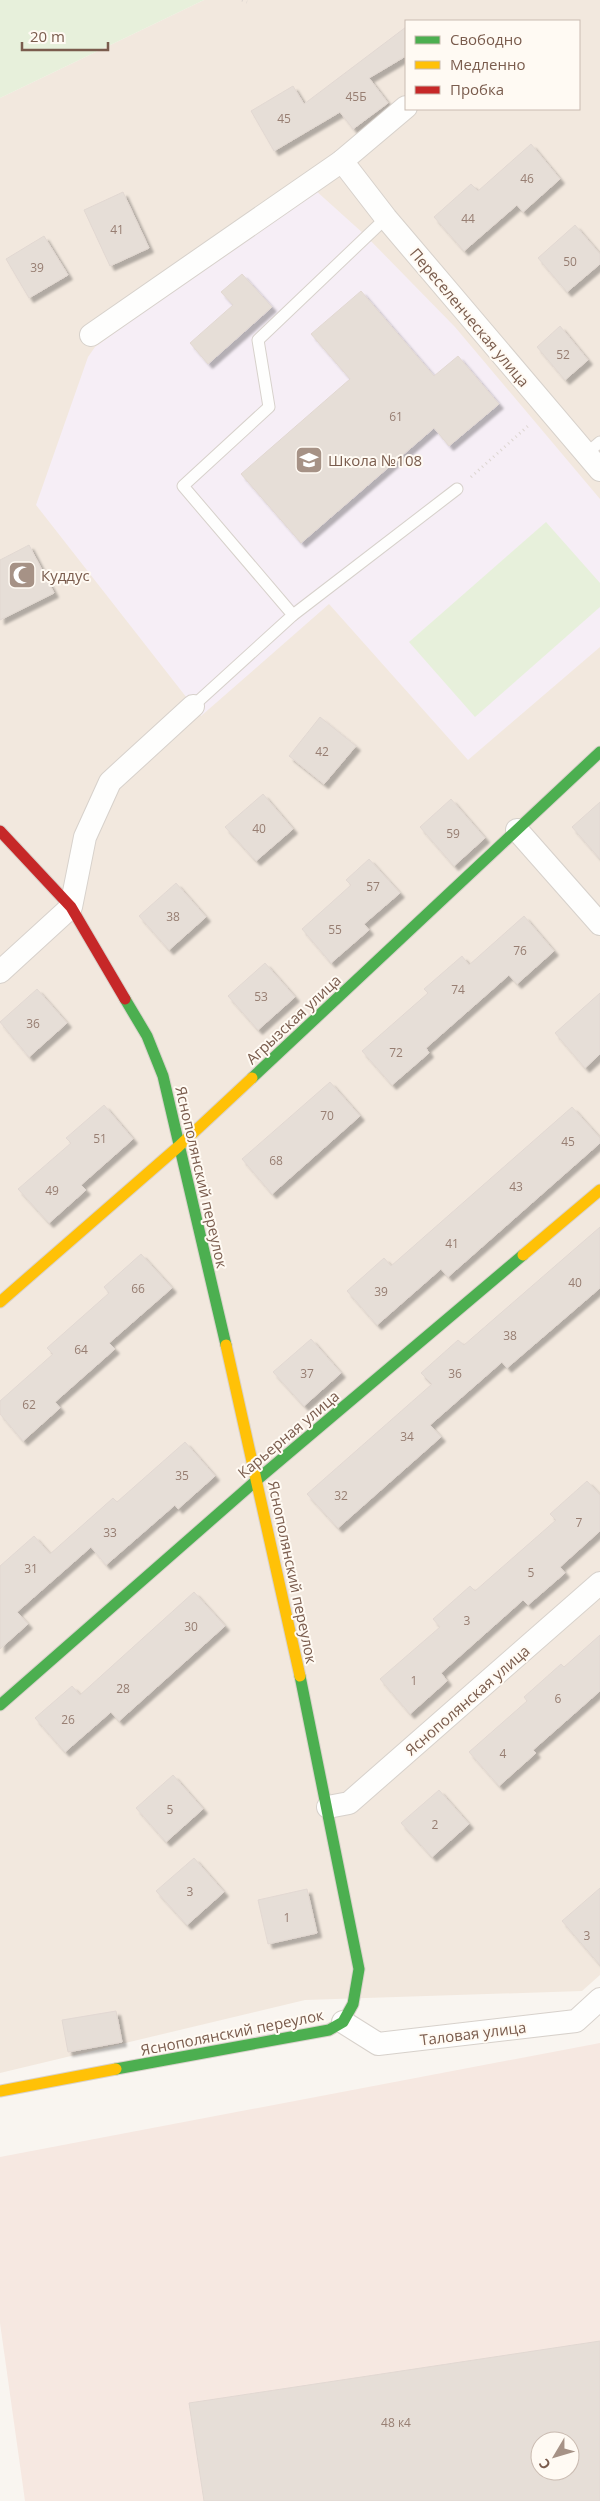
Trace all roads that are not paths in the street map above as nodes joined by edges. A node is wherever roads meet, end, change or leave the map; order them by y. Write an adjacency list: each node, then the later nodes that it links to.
1 (405, 108): 2 (street)
2 (342, 161): 3 (street, Переселенческая улица); 4 (street)
3 (386, 218): 5 (street, Переселенческая улица); 7 (lane)
4 (91, 335)
5 (595, 455)
6 (457, 489): 7 (lane)
7 (293, 615): 8 (lane)
8 (194, 706): 12 (street)
9 (600, 752): 10 (street, Агрызская улица)
10 (517, 830): 13 (street); 15 (street, Агрызская улица)
11 (0, 831): 12 (street, Яснополянский переулок)
12 (71, 908): 14 (street); 15 (street, Яснополянский переулок)
13 (600, 924)
14 (0, 972)
15 (178, 1147): 17 (street, Агрызская улица); 18 (street, Яснополянский переулок)
16 (600, 1190): 18 (street, Карьерная улица)
17 (0, 1302)
18 (258, 1478): 20 (street, Карьерная улица); 21 (street, Яснополянский переулок)
19 (600, 1583): 21 (street, Яснополянская улица)
20 (0, 1705)
21 (328, 1807): 23 (street, Яснополянский переулок)
22 (600, 1999): 23 (street, Таловая улица)
23 (343, 2022): 24 (street, Яснополянский переулок)
24 (0, 2091)

